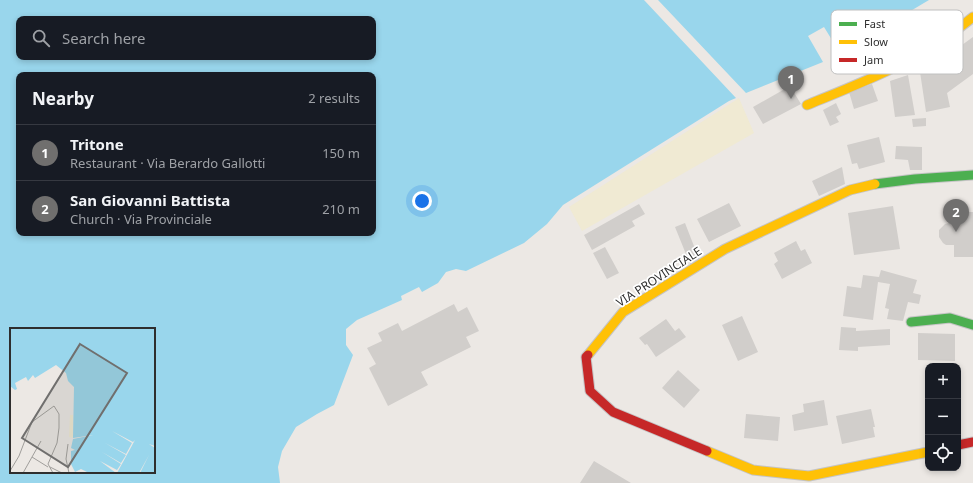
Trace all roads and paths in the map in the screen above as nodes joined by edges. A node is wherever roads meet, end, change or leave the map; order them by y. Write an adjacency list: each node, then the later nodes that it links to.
1 (973, 17): 2 (main road)
2 (963, 24)
3 (879, 74): 4 (main road)
4 (806, 105)
5 (973, 175): 10 (main road, VIA PROVINCIALE)
6 (912, 322): 7 (main road)
7 (973, 325)
8 (973, 442): 9 (main road)
9 (961, 444)
10 (925, 453)

